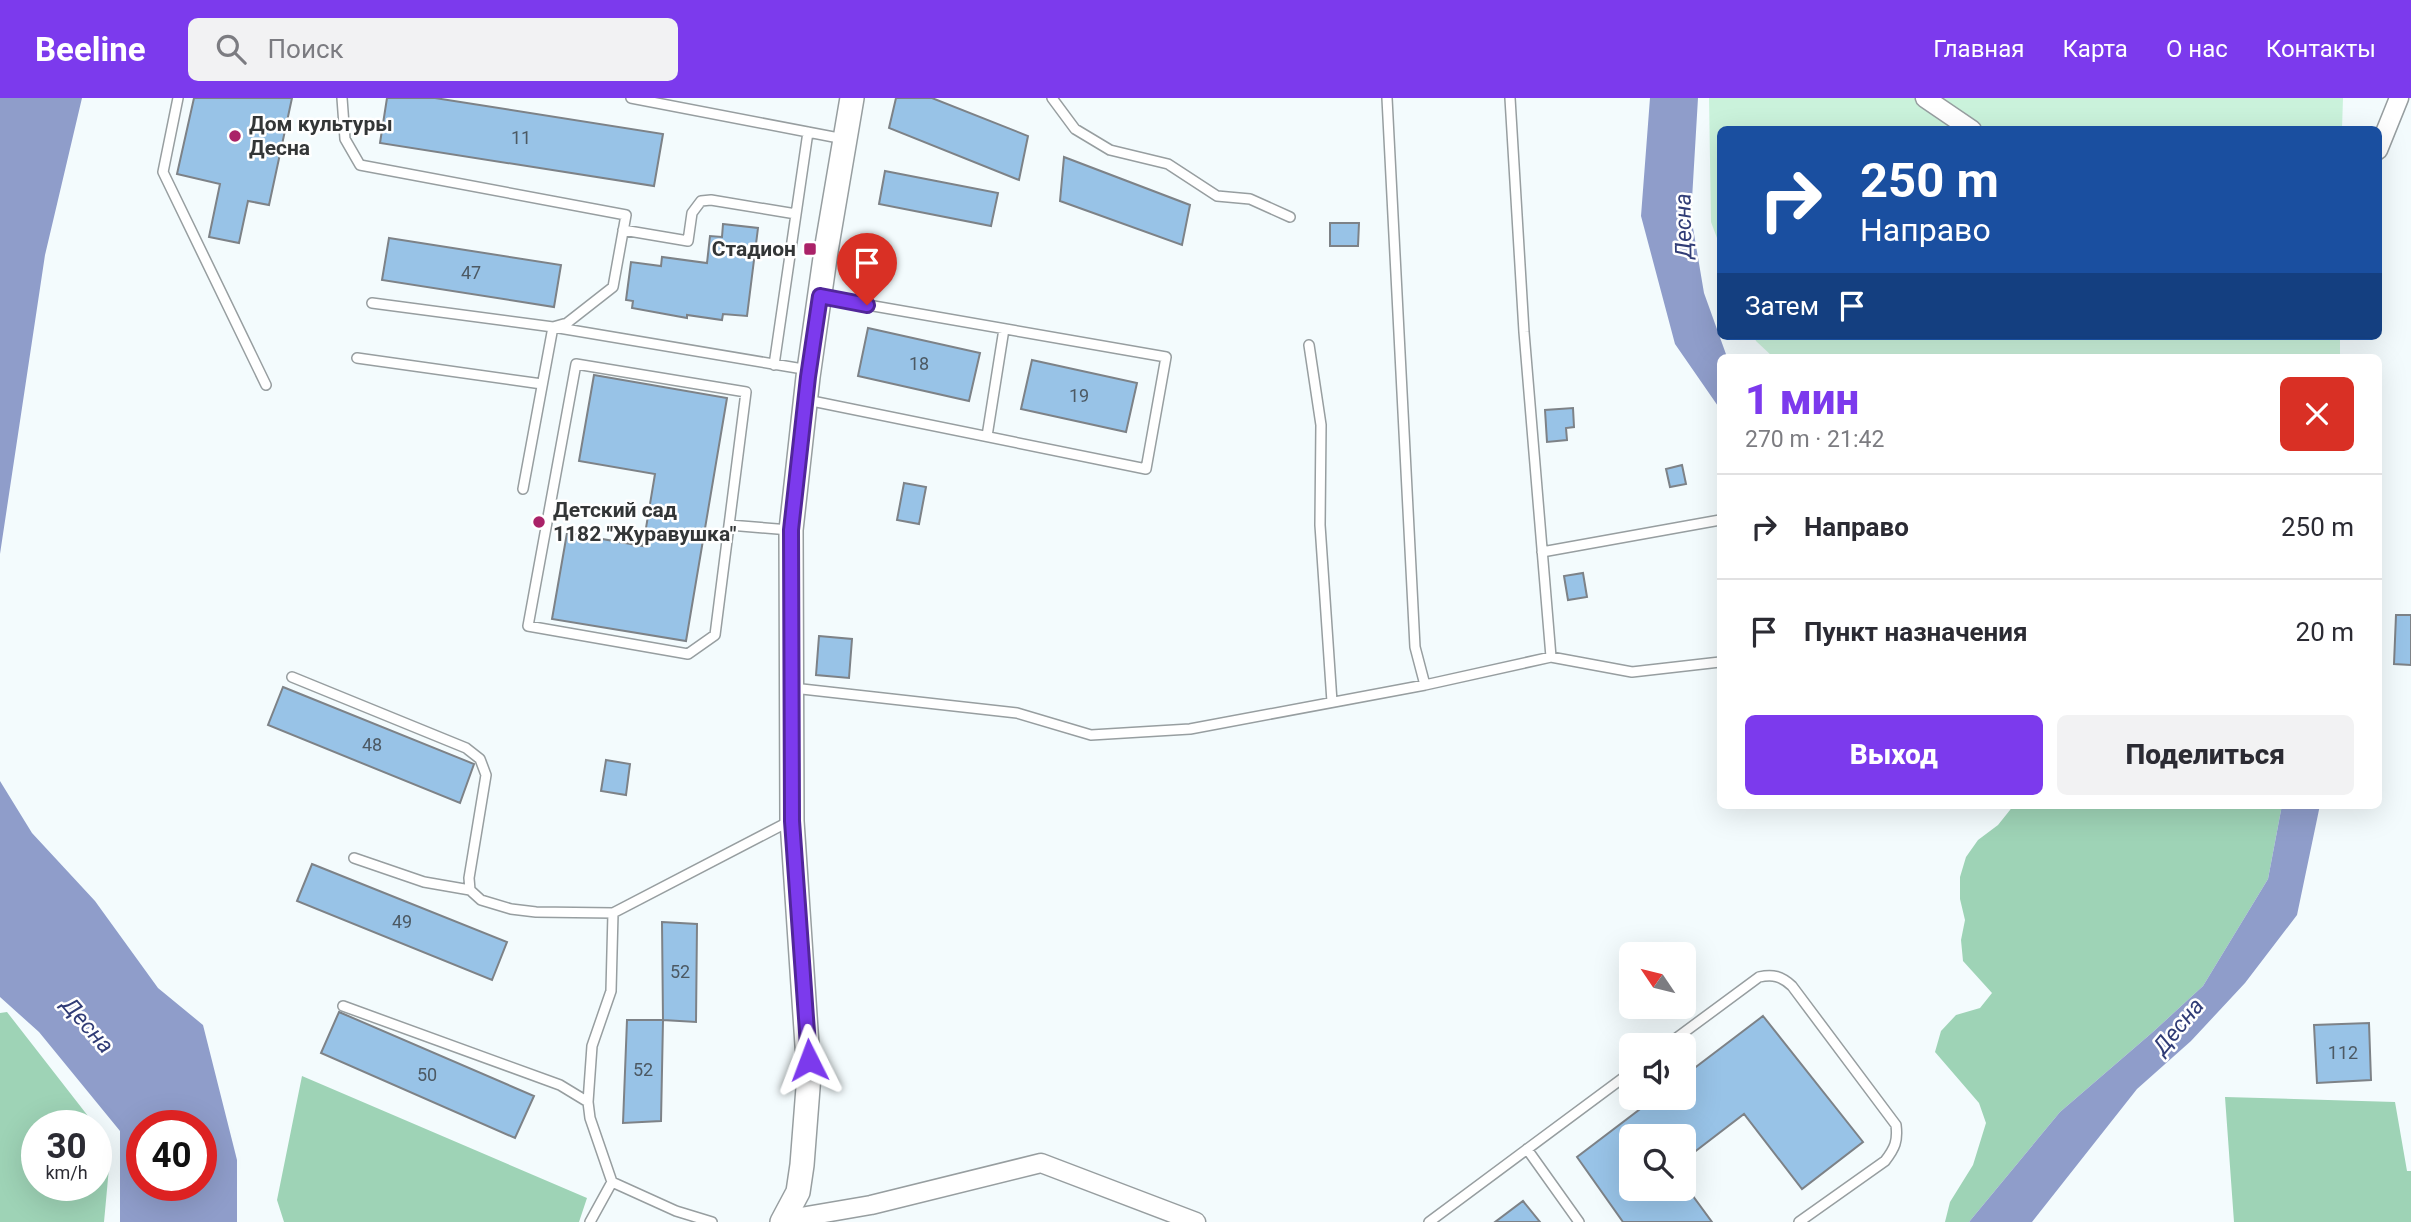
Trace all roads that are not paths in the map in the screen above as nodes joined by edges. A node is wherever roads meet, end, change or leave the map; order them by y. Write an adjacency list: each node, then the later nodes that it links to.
1 (178, 98): 25 (lane)
2 (342, 98): 16 (lane)
3 (631, 98): 11 (lane)
4 (852, 98): 12 (street)
5 (1387, 98): 37 (lane)
6 (1510, 98): 33 (lane)
7 (1925, 98): 10 (street)
8 (2399, 98): 13 (street)
9 (1056, 99): 15 (lane)
10 (1966, 126)
11 (808, 132): 12 (lane); 14 (lane)
12 (844, 139): 17 (street)
13 (2382, 140)
14 (796, 214): 16 (lane); 23 (lane)
15 (1290, 217)
16 (623, 230): 19 (lane)
17 (820, 296): 20 (lane); 24 (street)
18 (372, 303): 19 (lane)
19 (553, 327): 23 (lane); 26 (lane)
20 (1004, 328): 28 (lane); 28 (lane)
21 (1309, 345): 39 (lane)
22 (357, 358): 26 (lane)
23 (774, 365): 24 (lane)
24 (809, 370): 27 (street)
25 (266, 384)
26 (542, 384): 29 (lane)
27 (806, 400): 28 (lane); 32 (street)
28 (987, 436)
29 (523, 489)
30 (1717, 521): 33 (lane)
31 (729, 525): 31 (lane); 32 (lane)
32 (791, 530): 38 (street)
33 (1542, 552): 34 (lane)
34 (1551, 657): 35 (lane); 37 (lane)
35 (1717, 662)
36 (292, 677): 42 (lane)
37 (1425, 685): 39 (lane)
38 (793, 688): 39 (lane); 40 (street)
39 (1332, 702)
40 (792, 821): 43 (lane); 50 (street)
41 (354, 858): 42 (lane)
42 (470, 890): 43 (lane)
43 (613, 913): 47 (lane)
44 (343, 1006): 47 (lane)
45 (1683, 1033): 56 (lane)
46 (1619, 1081): 48 (lane)
47 (588, 1102): 49 (lane)
48 (1527, 1149): 54 (lane); 55 (lane)
49 (612, 1182): 51 (lane); 52 (lane)
50 (783, 1221): 53 (street)
51 (590, 1222)
52 (712, 1222)
53 (1196, 1222)
54 (1429, 1222)
55 (1579, 1222)
56 (1799, 1222)

